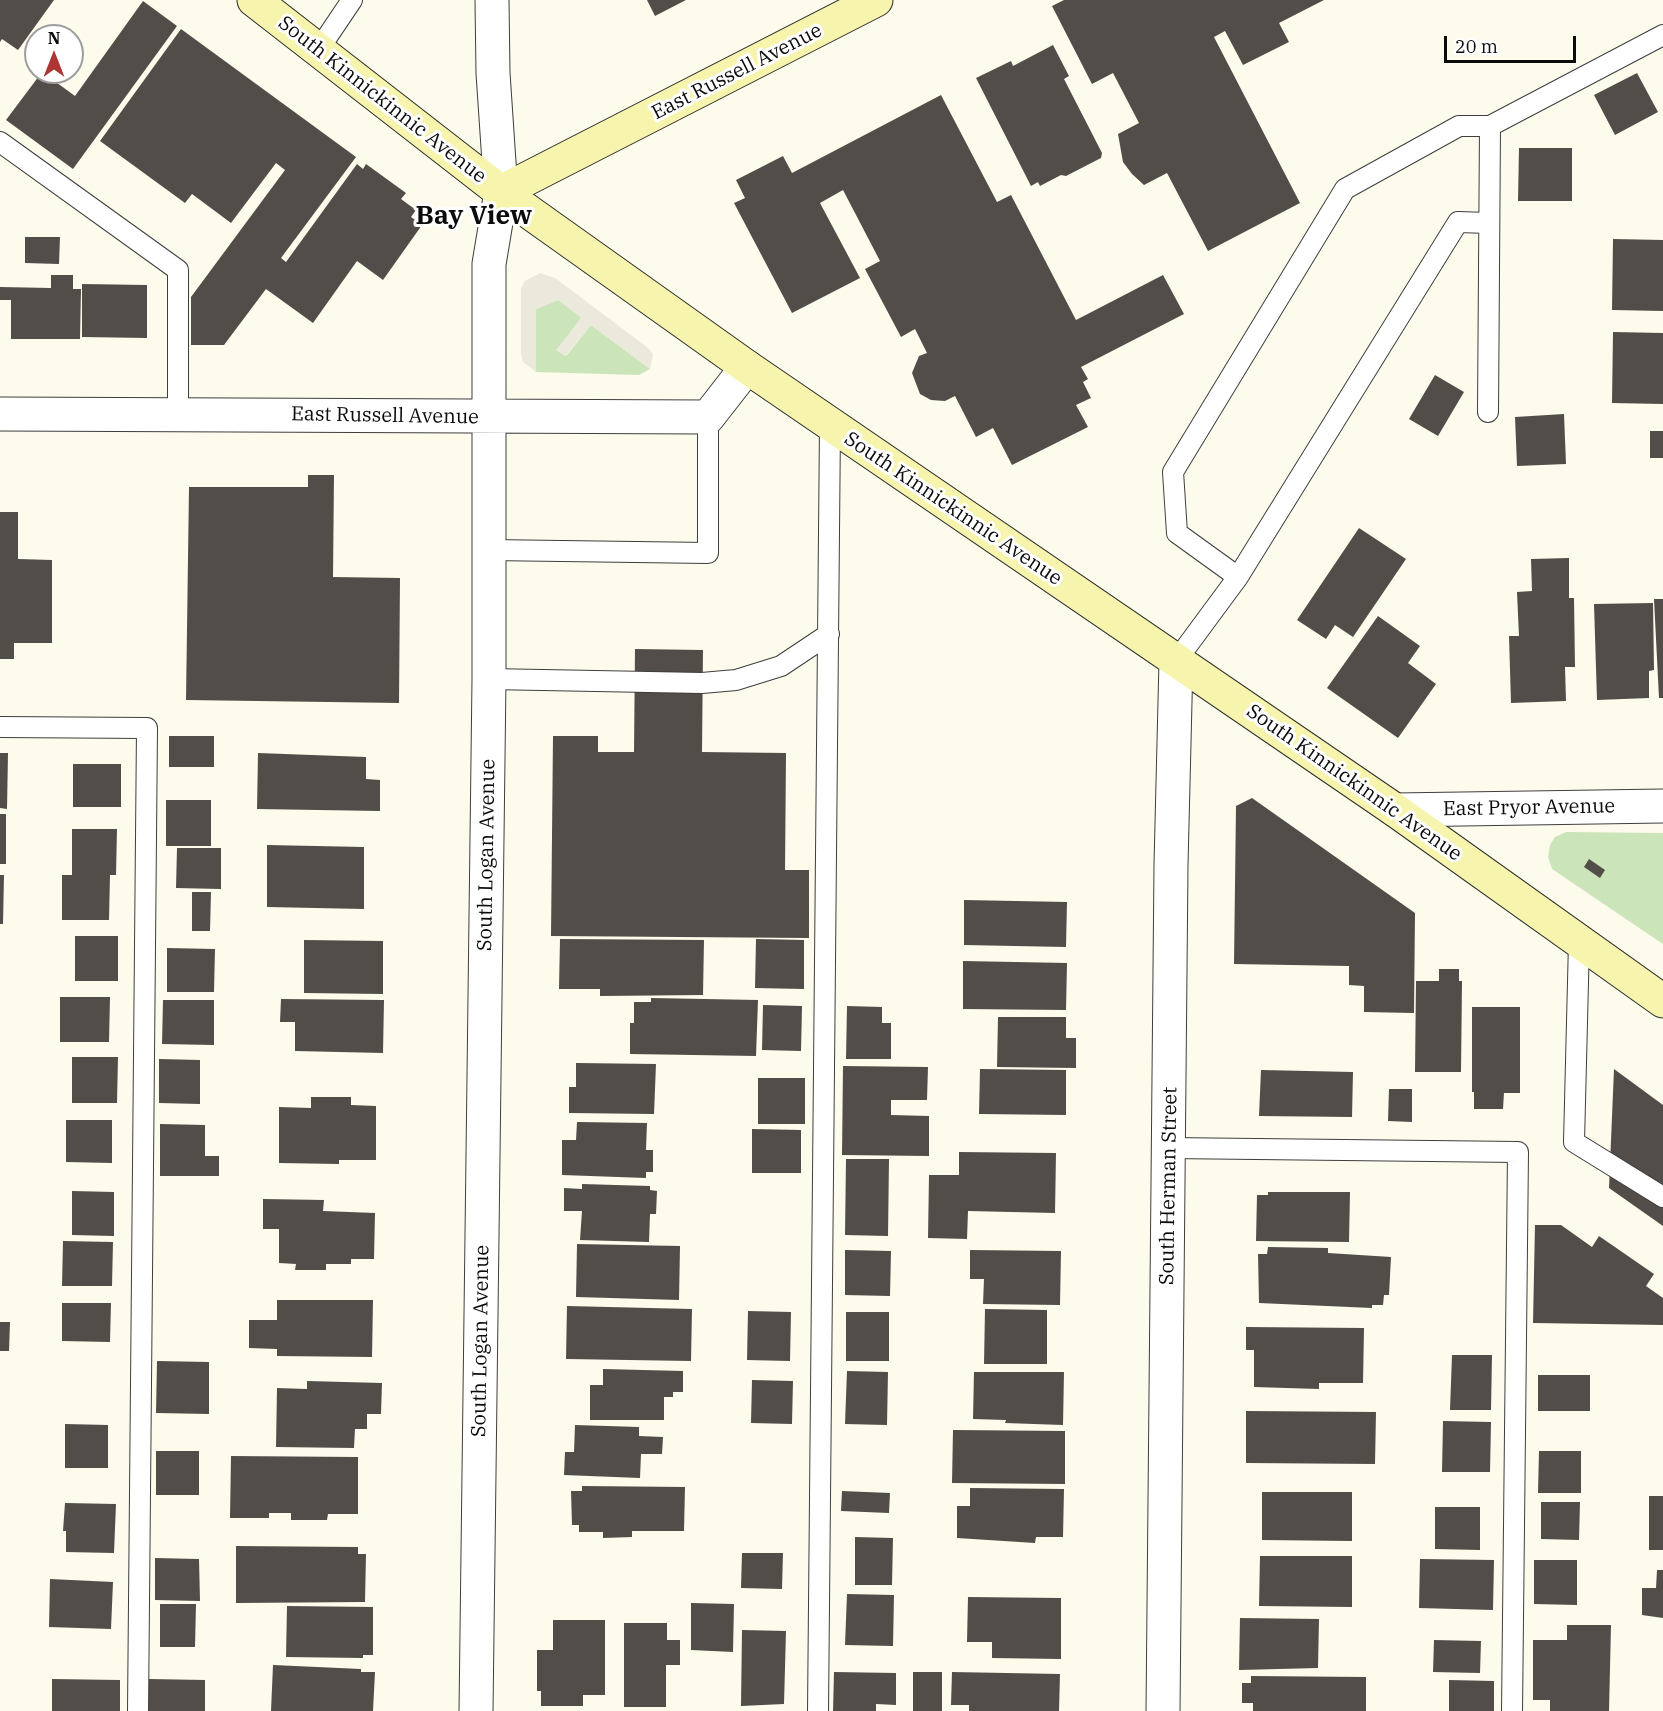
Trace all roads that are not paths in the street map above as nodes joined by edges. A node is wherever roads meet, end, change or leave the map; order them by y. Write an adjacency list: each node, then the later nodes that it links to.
1 (254, 0): 6 (main road, South Kinnickinnic Avenue)
2 (352, 0): 6 (lane)
3 (492, 0): 9 (street, South Logan Avenue)
4 (876, 0): 9 (main road, East Russell Avenue)
5 (1663, 35): 7 (lane)
6 (319, 49): 9 (main road, South Kinnickinnic Avenue)
7 (1490, 126): 10 (lane); 19 (lane)
8 (0, 142): 14 (lane)
9 (501, 192): 11 (main road, South Kinnickinnic Avenue); 15 (street, South Logan Avenue)
10 (1489, 223): 12 (lane); 19 (lane)
11 (747, 367): 16 (street); 17 (main road, South Kinnickinnic Avenue)
12 (1488, 411)
13 (0, 414): 14 (street, East Russell Avenue)
14 (178, 414): 15 (street, East Russell Avenue)
15 (490, 417): 16 (street, East Russell Avenue); 18 (street, South Logan Avenue)
16 (708, 417): 18 (lane)
17 (830, 425): 20 (lane); 21 (main road, South Kinnickinnic Avenue)
18 (489, 550): 22 (street, South Logan Avenue)
19 (1238, 577): 21 (lane)
20 (829, 634): 22 (lane); 32 (lane)
21 (1176, 662): 25 (main road, South Kinnickinnic Avenue); 28 (street, South Herman Street)
22 (489, 679): 31 (street, South Logan Avenue)
23 (0, 727): 30 (lane)
24 (1663, 806): 25 (street, East Pryor Avenue)
25 (1395, 810): 26 (main road, South Kinnickinnic Avenue)
26 (1580, 942): 27 (main road, South Kinnickinnic Avenue); 29 (lane)
27 (1663, 1001)
28 (1169, 1148): 33 (street, South Herman Street); 34 (lane)
29 (1663, 1197)
30 (138, 1711)
31 (476, 1711)
32 (818, 1711)
33 (1163, 1711)
34 (1512, 1711)

